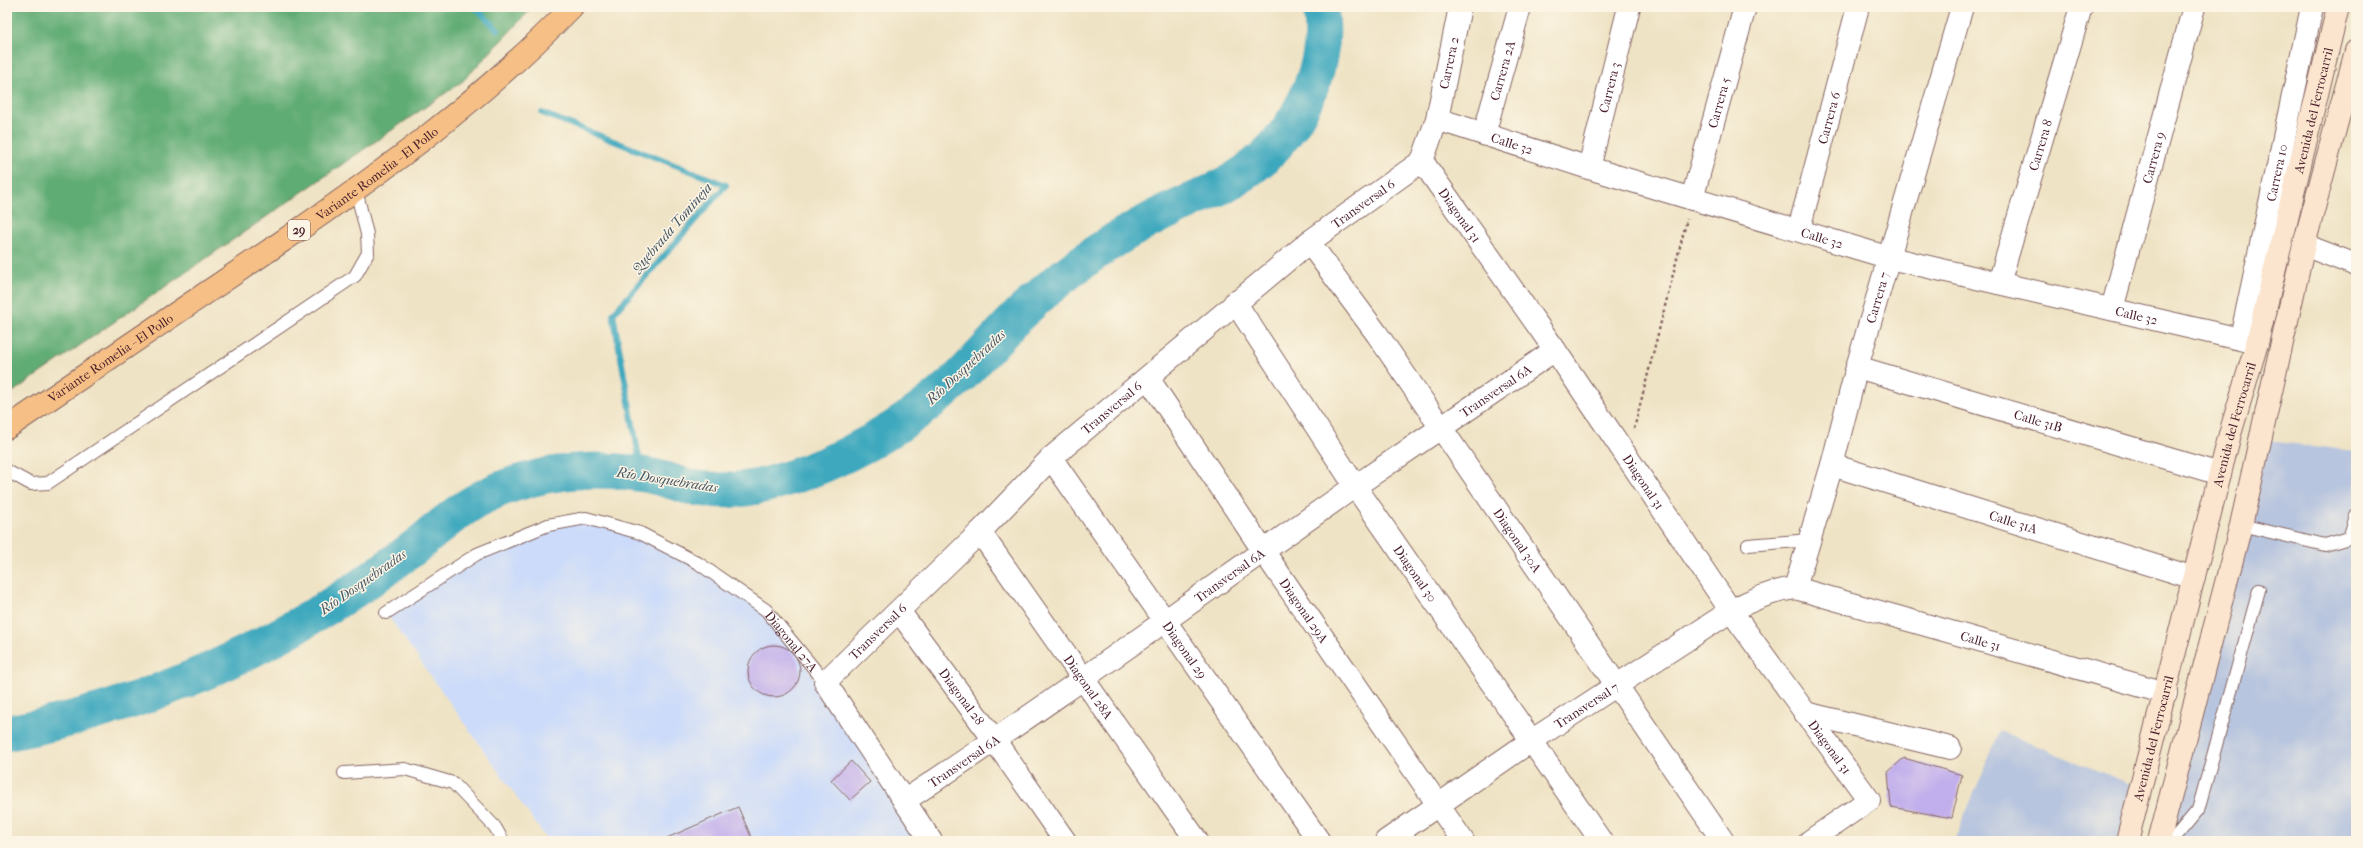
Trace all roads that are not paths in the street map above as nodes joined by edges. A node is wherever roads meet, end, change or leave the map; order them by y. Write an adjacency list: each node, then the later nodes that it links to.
1 (572, 7): 17 (highway, Variante Romelia - El Pollo / 29)
2 (1460, 7): 13 (street, Carrera 2)
3 (1520, 7): 14 (street, Carrera 2A)
4 (1629, 7): 16 (street, Carrera 3)
5 (1745, 7): 18 (street, Carrera 5)
6 (1858, 7): 19 (street, Carrera 6)
7 (1962, 7): 22 (street, Carrera 7)
8 (2080, 7): 24 (street, Carrera 8)
9 (2194, 7): 26 (street, Carrera 9)
10 (2312, 7): 27 (street, Carrera 10)
11 (2338, 7): 27 (main road, Avenida del Ferrocarril)
12 (2356, 55): 21 (main road, Avenida del Ferrocarril)
13 (1437, 119): 14 (street, Calle 32); 15 (street)
14 (1484, 134): 16 (street, Calle 32)
15 (1422, 161): 20 (street, Transversal 6); 28 (street, Diagonal 31)
16 (1589, 168): 18 (street, Calle 32)
17 (356, 190): 31 (highway, Variante Romelia - El Pollo / 29); 35 (lane)
18 (1692, 199): 19 (street, Calle 32)
19 (1798, 229): 22 (street, Calle 32)
20 (1309, 242): 25 (street, Transversal 6); 32 (street, Diagonal 30A)
21 (2304, 245): 23 (street); 39 (main road, Avenida del Ferrocarril)
22 (1890, 258): 24 (street, Calle 32); 29 (street, Carrera 7)
23 (2356, 266)
24 (1999, 283): 26 (street, Calle 32)
25 (1235, 302): 30 (street, Transversal 6); 37 (street, Diagonal 30)
26 (2112, 309): 27 (street, Calle 32)
27 (2249, 341): 36 (main road, Avenida del Ferrocarril)
28 (1555, 350): 32 (street, Transversal 6A); 47 (street, Diagonal 31)
29 (1857, 367): 34 (street, Carrera 7); 36 (street, Calle 31B)
30 (1148, 378): 33 (street, Transversal 6); 43 (street, Diagonal 29A)
31 (7, 428)
32 (1441, 429): 37 (street, Transversal 6A); 53 (street, Diagonal 30A)
33 (1051, 458): 40 (street, Transversal 6); 50 (street, Diagonal 29)
34 (1832, 465): 41 (street, Carrera 7); 44 (street, Calle 31A)
35 (7, 471)
36 (2220, 474): 44 (main road, Avenida del Ferrocarril)
37 (1355, 486): 43 (street, Transversal 6A); 57 (street, Diagonal 30)
38 (2356, 516): 39 (lane)
39 (2241, 524): 73 (main road, Avenida del Ferrocarril)
40 (980, 532): 48 (street, Transversal 6); 51 (street, Diagonal 28A)
41 (1810, 540): 42 (lane); 45 (street, Carrera 7)
42 (1748, 545)
43 (1264, 552): 50 (street, Transversal 6A); 61 (street, Diagonal 29A)
44 (2194, 578): 54 (main road, Avenida del Ferrocarril)
45 (1795, 588): 47 (street, Transversal 7); 54 (street, Calle 31)
46 (2259, 590): 74 (lane)
47 (1731, 610): 53 (street, Transversal 7); 55 (street, Diagonal 31)
48 (900, 611): 52 (street, Transversal 6); 56 (street, Diagonal 28)
49 (386, 613): 52 (lane, Diagonal 27A)
50 (1166, 622): 51 (street, Transversal 6A); 66 (street, Diagonal 29)
51 (1083, 679): 56 (street, Transversal 6A); 65 (street, Diagonal 28A)
52 (825, 682): 60 (street, Diagonal 27A)
53 (1618, 684): 57 (street, Transversal 7); 70 (street, Diagonal 30A)
54 (2166, 694): 72 (main road, Avenida del Ferrocarril)
55 (1806, 713): 58 (street); 71 (street, Diagonal 31)
56 (995, 741): 60 (street, Transversal 6A); 64 (street, Diagonal 28)
57 (1531, 741): 61 (street, Transversal 7); 69 (street, Diagonal 30)
58 (1950, 748)
59 (344, 773): 62 (lane)
60 (904, 801): 63 (street, Diagonal 27A)
61 (1439, 806): 67 (street, Transversal 7); 68 (street, Diagonal 29A)
62 (503, 841)
63 (931, 841)
64 (1065, 841)
65 (1197, 841)
66 (1319, 841)
67 (1386, 841)
68 (1463, 841)
69 (1601, 841)
70 (1723, 841)
71 (1810, 841)
72 (2127, 841)
73 (2159, 841)
74 (2172, 841)

